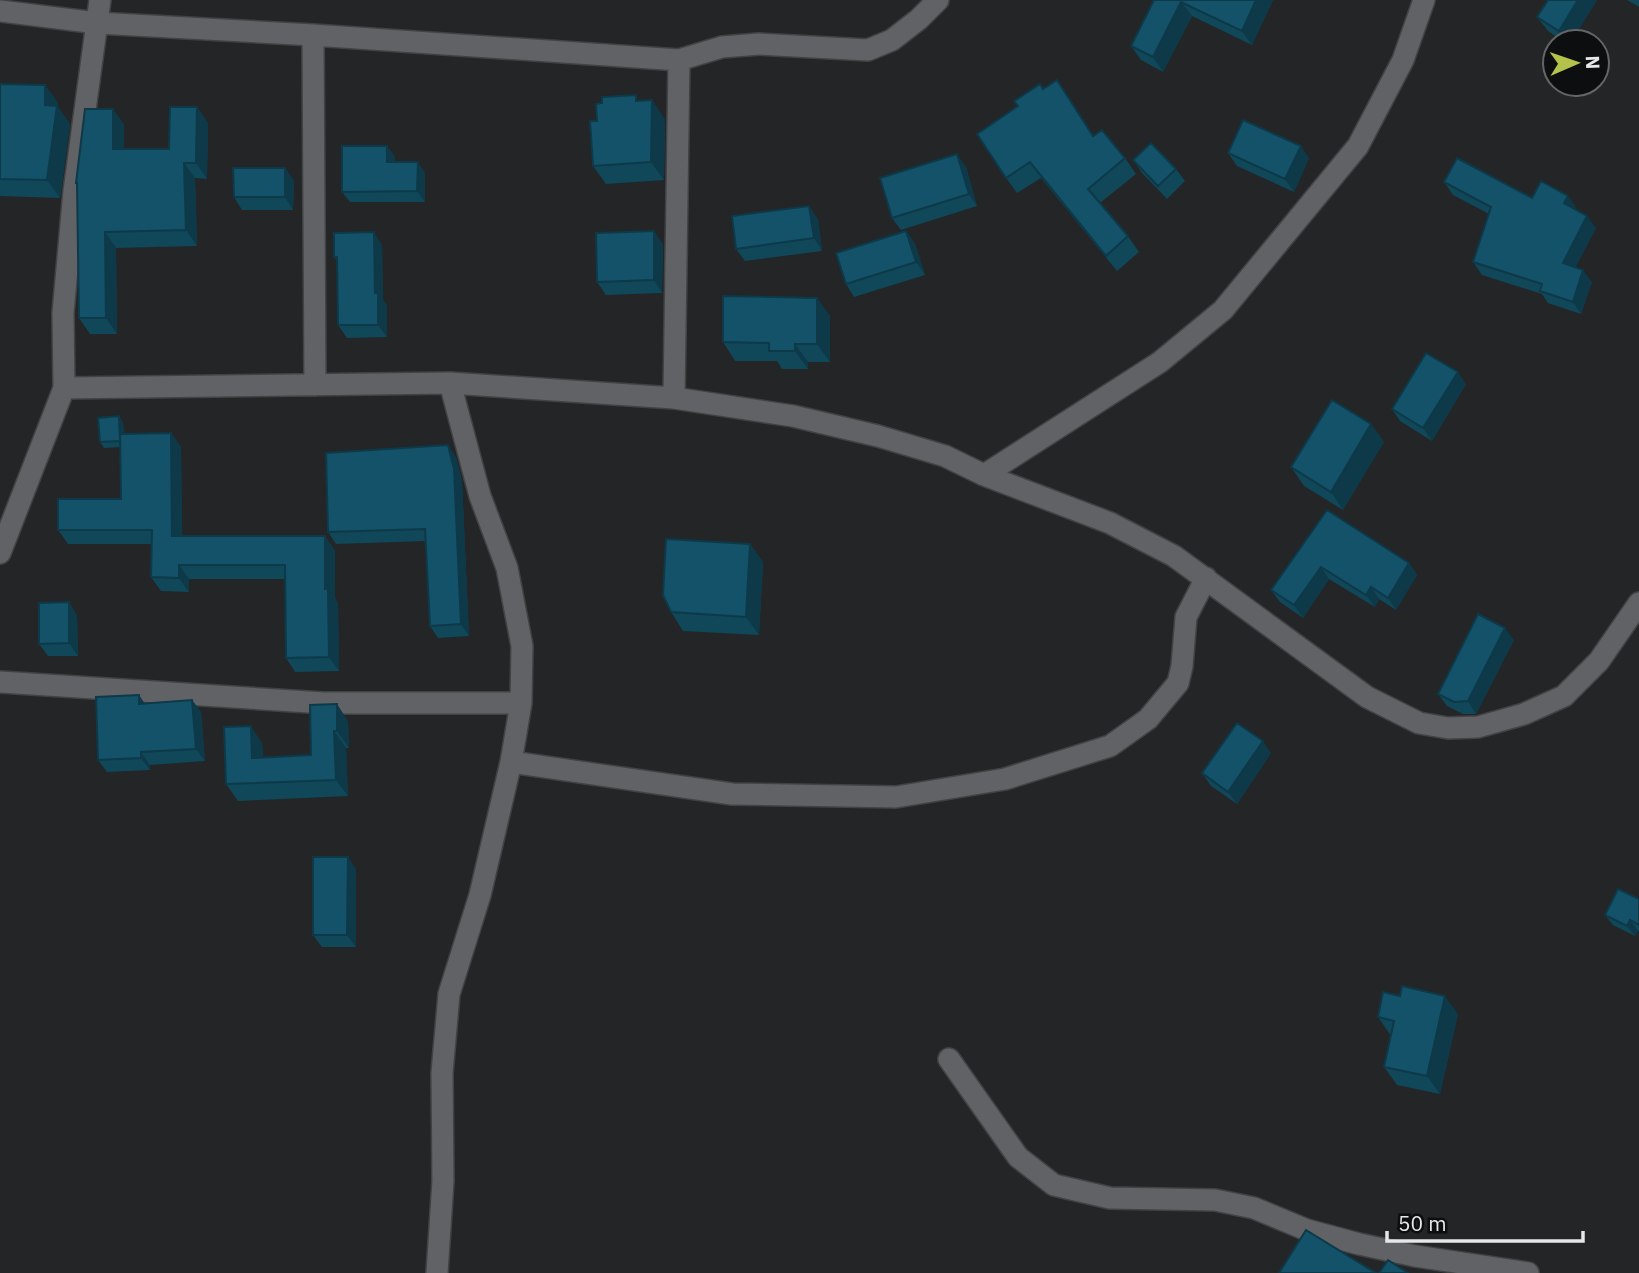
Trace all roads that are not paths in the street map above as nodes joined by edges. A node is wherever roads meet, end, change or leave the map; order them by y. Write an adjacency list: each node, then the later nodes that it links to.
1 (100, 0): 5 (street)
2 (938, 0): 7 (street)
3 (1424, 0): 12 (street)
4 (0, 10): 5 (street)
5 (97, 23): 6 (street); 10 (street)
6 (313, 35): 7 (street); 9 (street)
7 (679, 60): 11 (street)
8 (450, 383): 9 (street); 11 (street); 17 (street)
9 (315, 385): 10 (street)
10 (64, 388): 13 (street)
11 (674, 398): 12 (street)
12 (984, 475): 14 (street)
13 (1, 548)
14 (1206, 578): 15 (street); 18 (street)
15 (1639, 603)
16 (0, 682): 17 (street)
17 (521, 704): 18 (street)
18 (511, 762): 21 (street)
19 (949, 1059): 20 (street)
20 (1417, 1265): 22 (street)
21 (437, 1273)
22 (1528, 1273)

